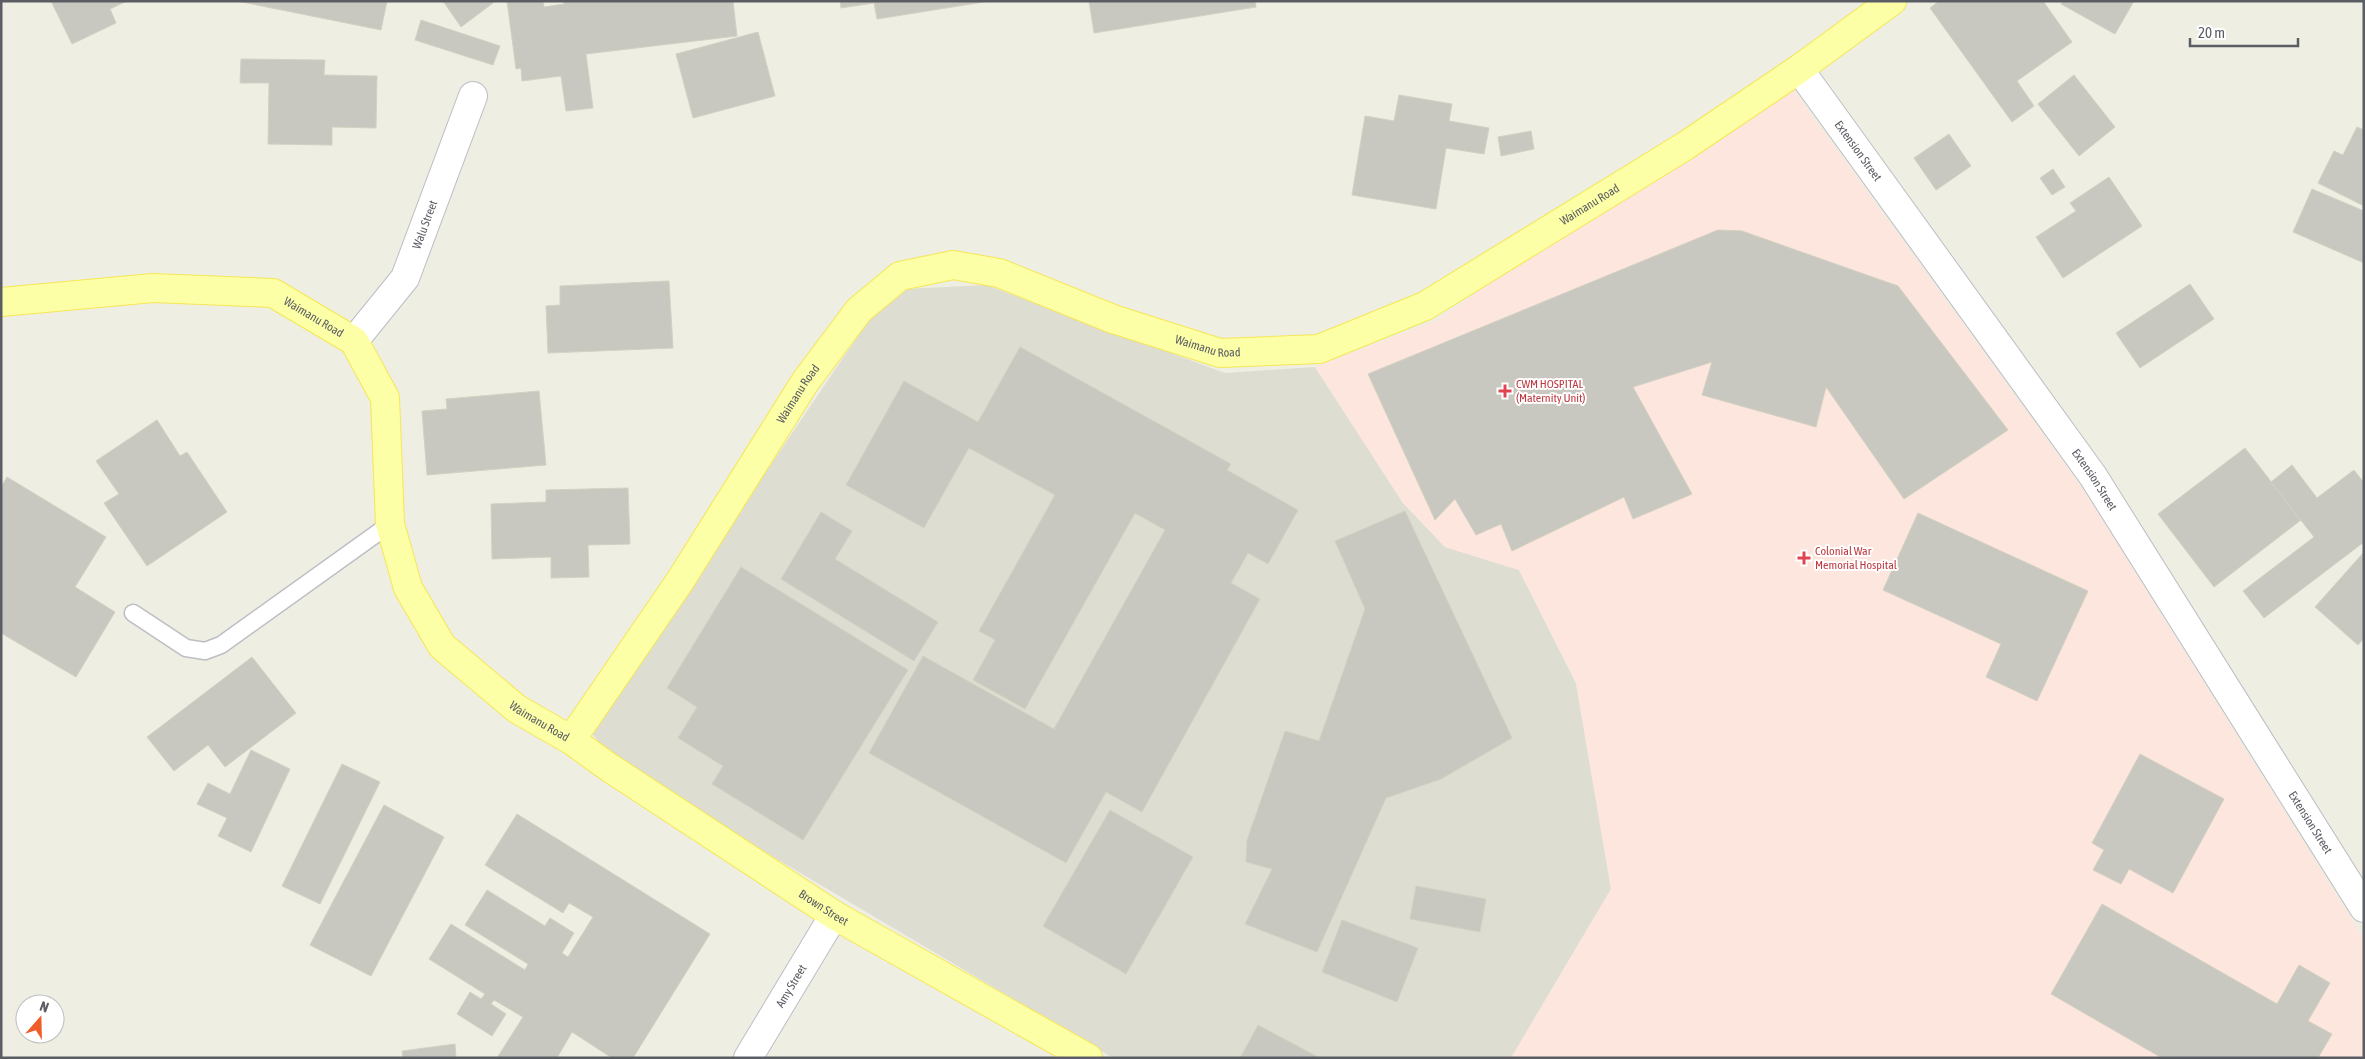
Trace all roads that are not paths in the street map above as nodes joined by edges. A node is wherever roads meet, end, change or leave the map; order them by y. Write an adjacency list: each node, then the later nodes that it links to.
1 (1892, 1): 2 (main road, Waimanu Road)
2 (1799, 69): 8 (main road, Waimanu Road); 9 (street, Extension Street)
3 (473, 96): 5 (street, Walu Street)
4 (1, 302): 5 (main road, Waimanu Road)
5 (354, 341): 6 (main road, Waimanu Road)
6 (390, 524): 7 (lane); 8 (main road, Waimanu Road)
7 (133, 613)
8 (571, 740): 10 (main road, Brown Street)
9 (2364, 908)
10 (834, 915): 11 (street, Amy Street); 12 (main road, Brown Street)
11 (748, 1058)
12 (1088, 1058)

